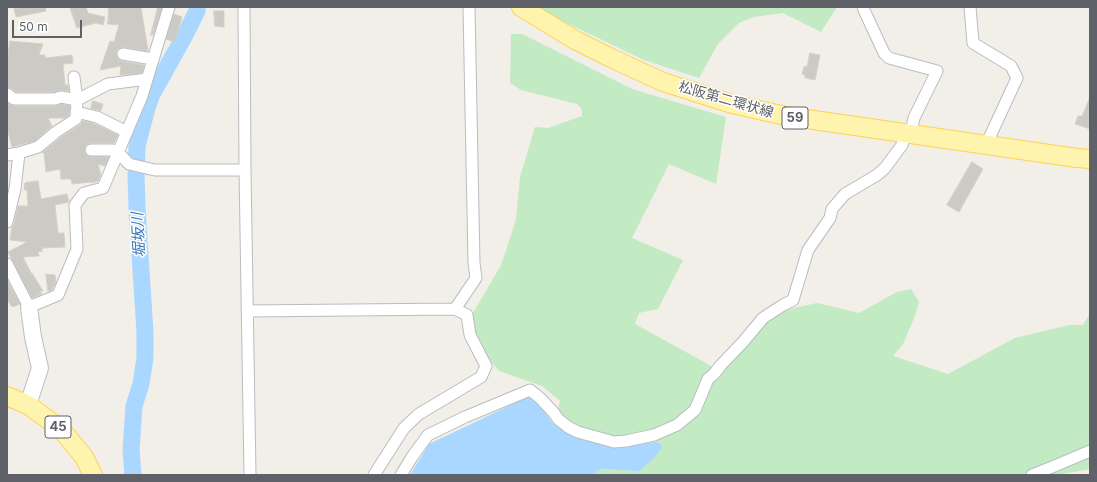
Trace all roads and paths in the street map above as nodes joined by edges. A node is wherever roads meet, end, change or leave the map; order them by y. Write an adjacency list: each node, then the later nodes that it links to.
1 (169, 7): 8 (street)
2 (244, 7): 22 (street)
3 (469, 7): 27 (street)
4 (521, 7): 15 (main road, 松阪第二環状線 / 59)
5 (863, 7): 15 (street)
6 (970, 7): 16 (street)
7 (123, 54): 8 (street)
8 (153, 58): 10 (street)
9 (74, 77): 12 (street)
10 (147, 79): 12 (street); 14 (street)
11 (7, 94): 12 (street)
12 (77, 100): 13 (street)
13 (76, 112): 14 (street); 19 (street)
14 (127, 132): 18 (street)
15 (905, 133): 16 (main road, 松阪第二環状線 / 59); 35 (street)
16 (986, 145): 21 (main road, 松阪第二環状線 / 59)
17 (91, 150): 18 (street)
18 (118, 152): 22 (street); 26 (street)
19 (19, 153): 20 (street); 23 (street)
20 (7, 155)
21 (1090, 159)
22 (245, 170): 28 (street)
23 (11, 189): 24 (street)
24 (7, 222)
25 (7, 264): 26 (street)
26 (29, 307): 30 (street)
27 (455, 309): 28 (street); 34 (street)
28 (247, 311): 33 (street)
29 (7, 396): 30 (main road, 45)
30 (28, 405): 32 (main road, 45)
31 (1090, 451): 36 (street)
32 (93, 475)
33 (250, 475)
34 (374, 475)
35 (401, 475)
36 (1032, 475)

